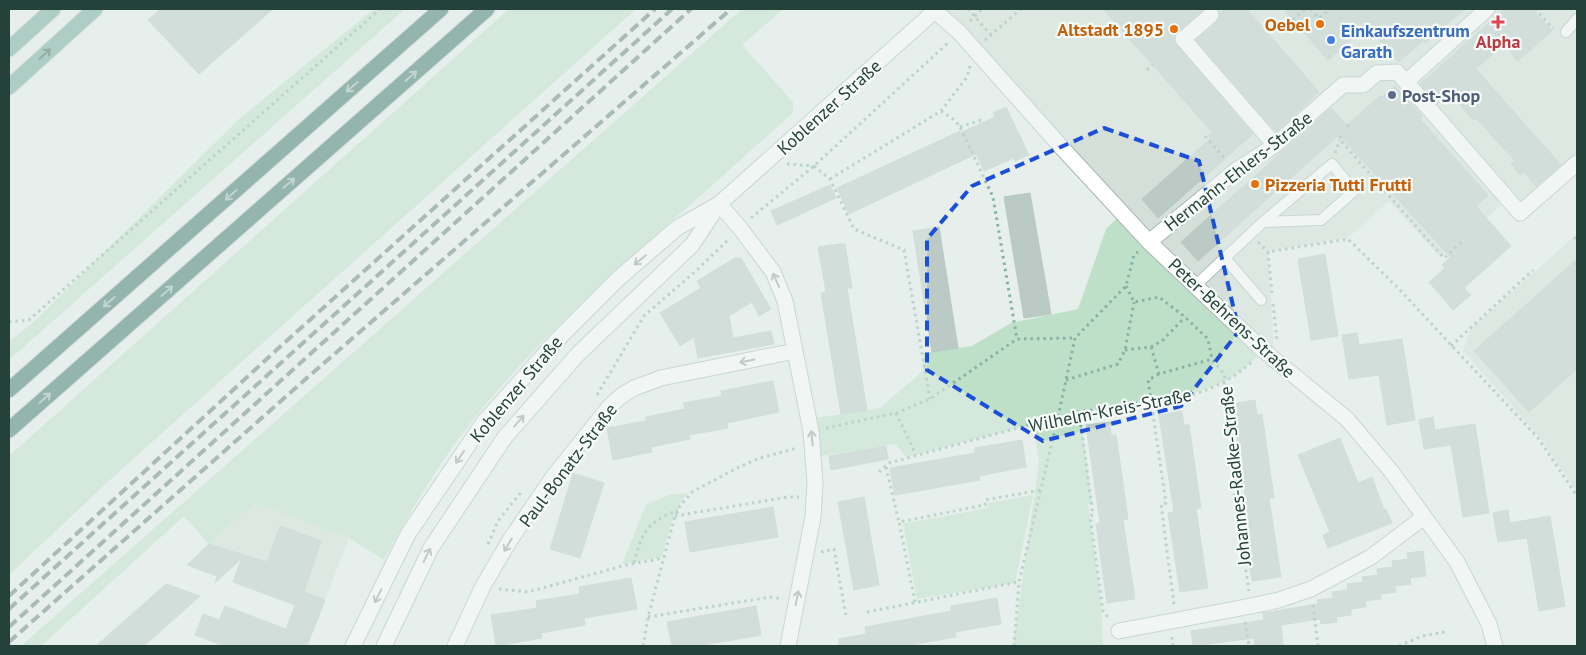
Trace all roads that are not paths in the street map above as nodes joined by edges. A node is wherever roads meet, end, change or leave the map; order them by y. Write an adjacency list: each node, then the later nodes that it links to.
1 (53, 9): 10 (main road)
2 (95, 9): 12 (main road, one-way to 2)
3 (441, 9): 22 (highway, one-way to 22)
4 (487, 9): 23 (highway, one-way to 4)
5 (1487, 9): 11 (street)
6 (936, 10): 15 (street, Koblenzer Straße); 17 (street, Peter-Behrens-Straße)
7 (1211, 15): 13 (street)
8 (1577, 19): 9 (lane)
9 (1562, 33)
10 (9, 48)
11 (1406, 82): 13 (street, Hermann-Ehlers-Straße); 14 (street)
12 (9, 87)
13 (1274, 145): 17 (street, Hermann-Ehlers-Straße)
14 (1577, 163)
15 (719, 204): 21 (street, one-way to 15); 26 (street, Koblenzer Straße, one-way to 26); 27 (street, Koblenzer Straße, one-way to 15)
16 (1263, 222): 16 (lane); 18 (lane)
17 (1150, 242): 19 (street, Peter-Behrens-Straße)
18 (1224, 257): 19 (lane); 20 (lane)
19 (1196, 286): 24 (street, Peter-Behrens-Straße)
20 (1261, 300)
21 (795, 351): 28 (street, Paul-Bonatz-Straße, one-way to 28); 29 (street, one-way to 21)
22 (9, 390)
23 (9, 430)
24 (1424, 517): 25 (street); 30 (street, Peter-Behrens-Straße)
25 (1118, 631)
26 (353, 646)
27 (384, 646)
28 (455, 646)
29 (788, 646)
30 (1495, 646)

